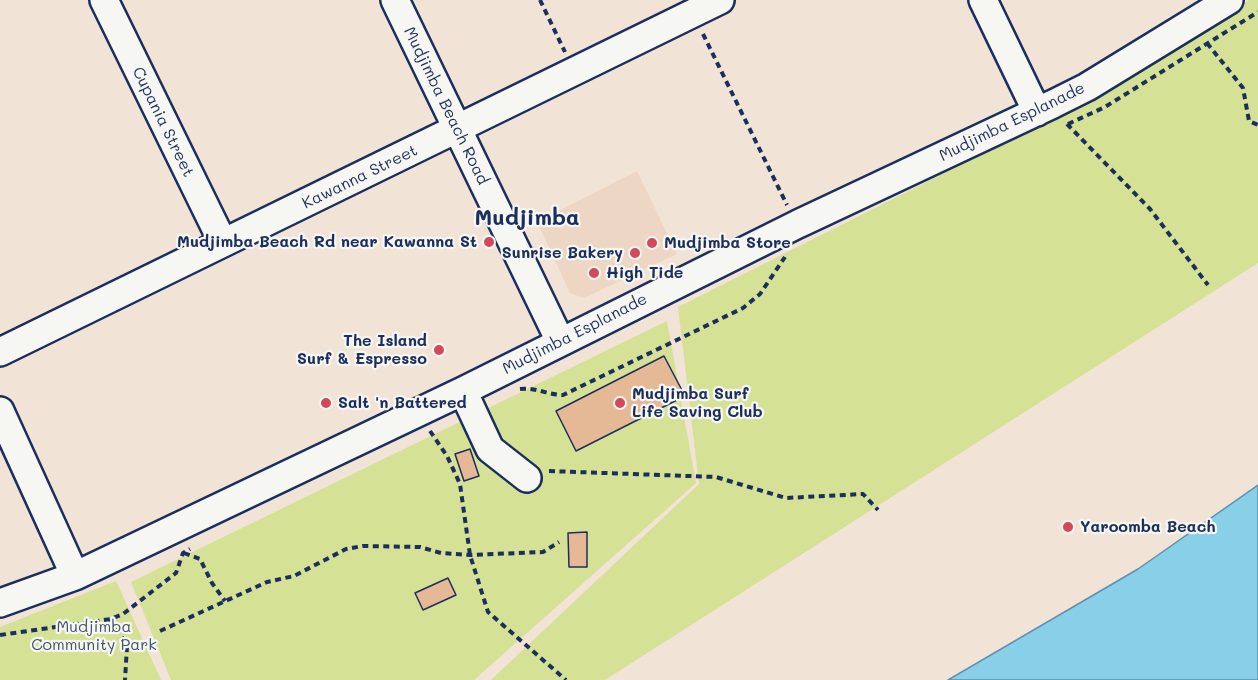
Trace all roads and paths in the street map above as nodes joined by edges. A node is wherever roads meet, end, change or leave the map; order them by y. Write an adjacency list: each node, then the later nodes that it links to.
1 (104, 0): 15 (street, Cupania Street)
2 (395, 0): 13 (street, Mudjimba Beach Road)
3 (540, 0): 10 (path)
4 (720, 0): 7 (street, Kawanna Street)
5 (983, 0): 11 (street)
6 (1229, 0): 9 (street, Mudjimba Esplanade)
7 (690, 6): 10 (street, Kawanna Street); 14 (path)
8 (1258, 12): 9 (path)
9 (1200, 34): 11 (street, Mudjimba Esplanade); 11 (path); 12 (path)
10 (575, 71): 13 (street, Kawanna Street)
11 (1054, 118): 17 (path); 18 (street, Mudjimba Esplanade)
12 (1258, 125)
13 (458, 130): 15 (street, Kawanna Street); 18 (street, Mudjimba Beach Road)
14 (787, 205)
15 (223, 243): 19 (street, Kawanna Street)
16 (790, 252): 21 (path)
17 (1208, 285)
18 (560, 341): 20 (street, Mudjimba Esplanade)
19 (0, 352)
20 (463, 392): 26 (street); 32 (street, Mudjimba Esplanade)
21 (514, 392)
22 (0, 411): 32 (street)
23 (440, 425): 24 (path)
24 (429, 429): 25 (path); 31 (path)
25 (420, 434)
26 (527, 478): 27 (path)
27 (878, 510)
28 (559, 542): 31 (path)
29 (192, 548): 30 (path)
30 (183, 553): 33 (path); 35 (path)
31 (470, 555): 33 (path); 39 (path)
32 (75, 576): 34 (street, Mudjimba Esplanade)
33 (225, 601): 36 (path)
34 (0, 603)
35 (111, 619): 37 (path); 38 (path)
36 (160, 631)
37 (0, 635)
38 (125, 680)
39 (566, 680)

